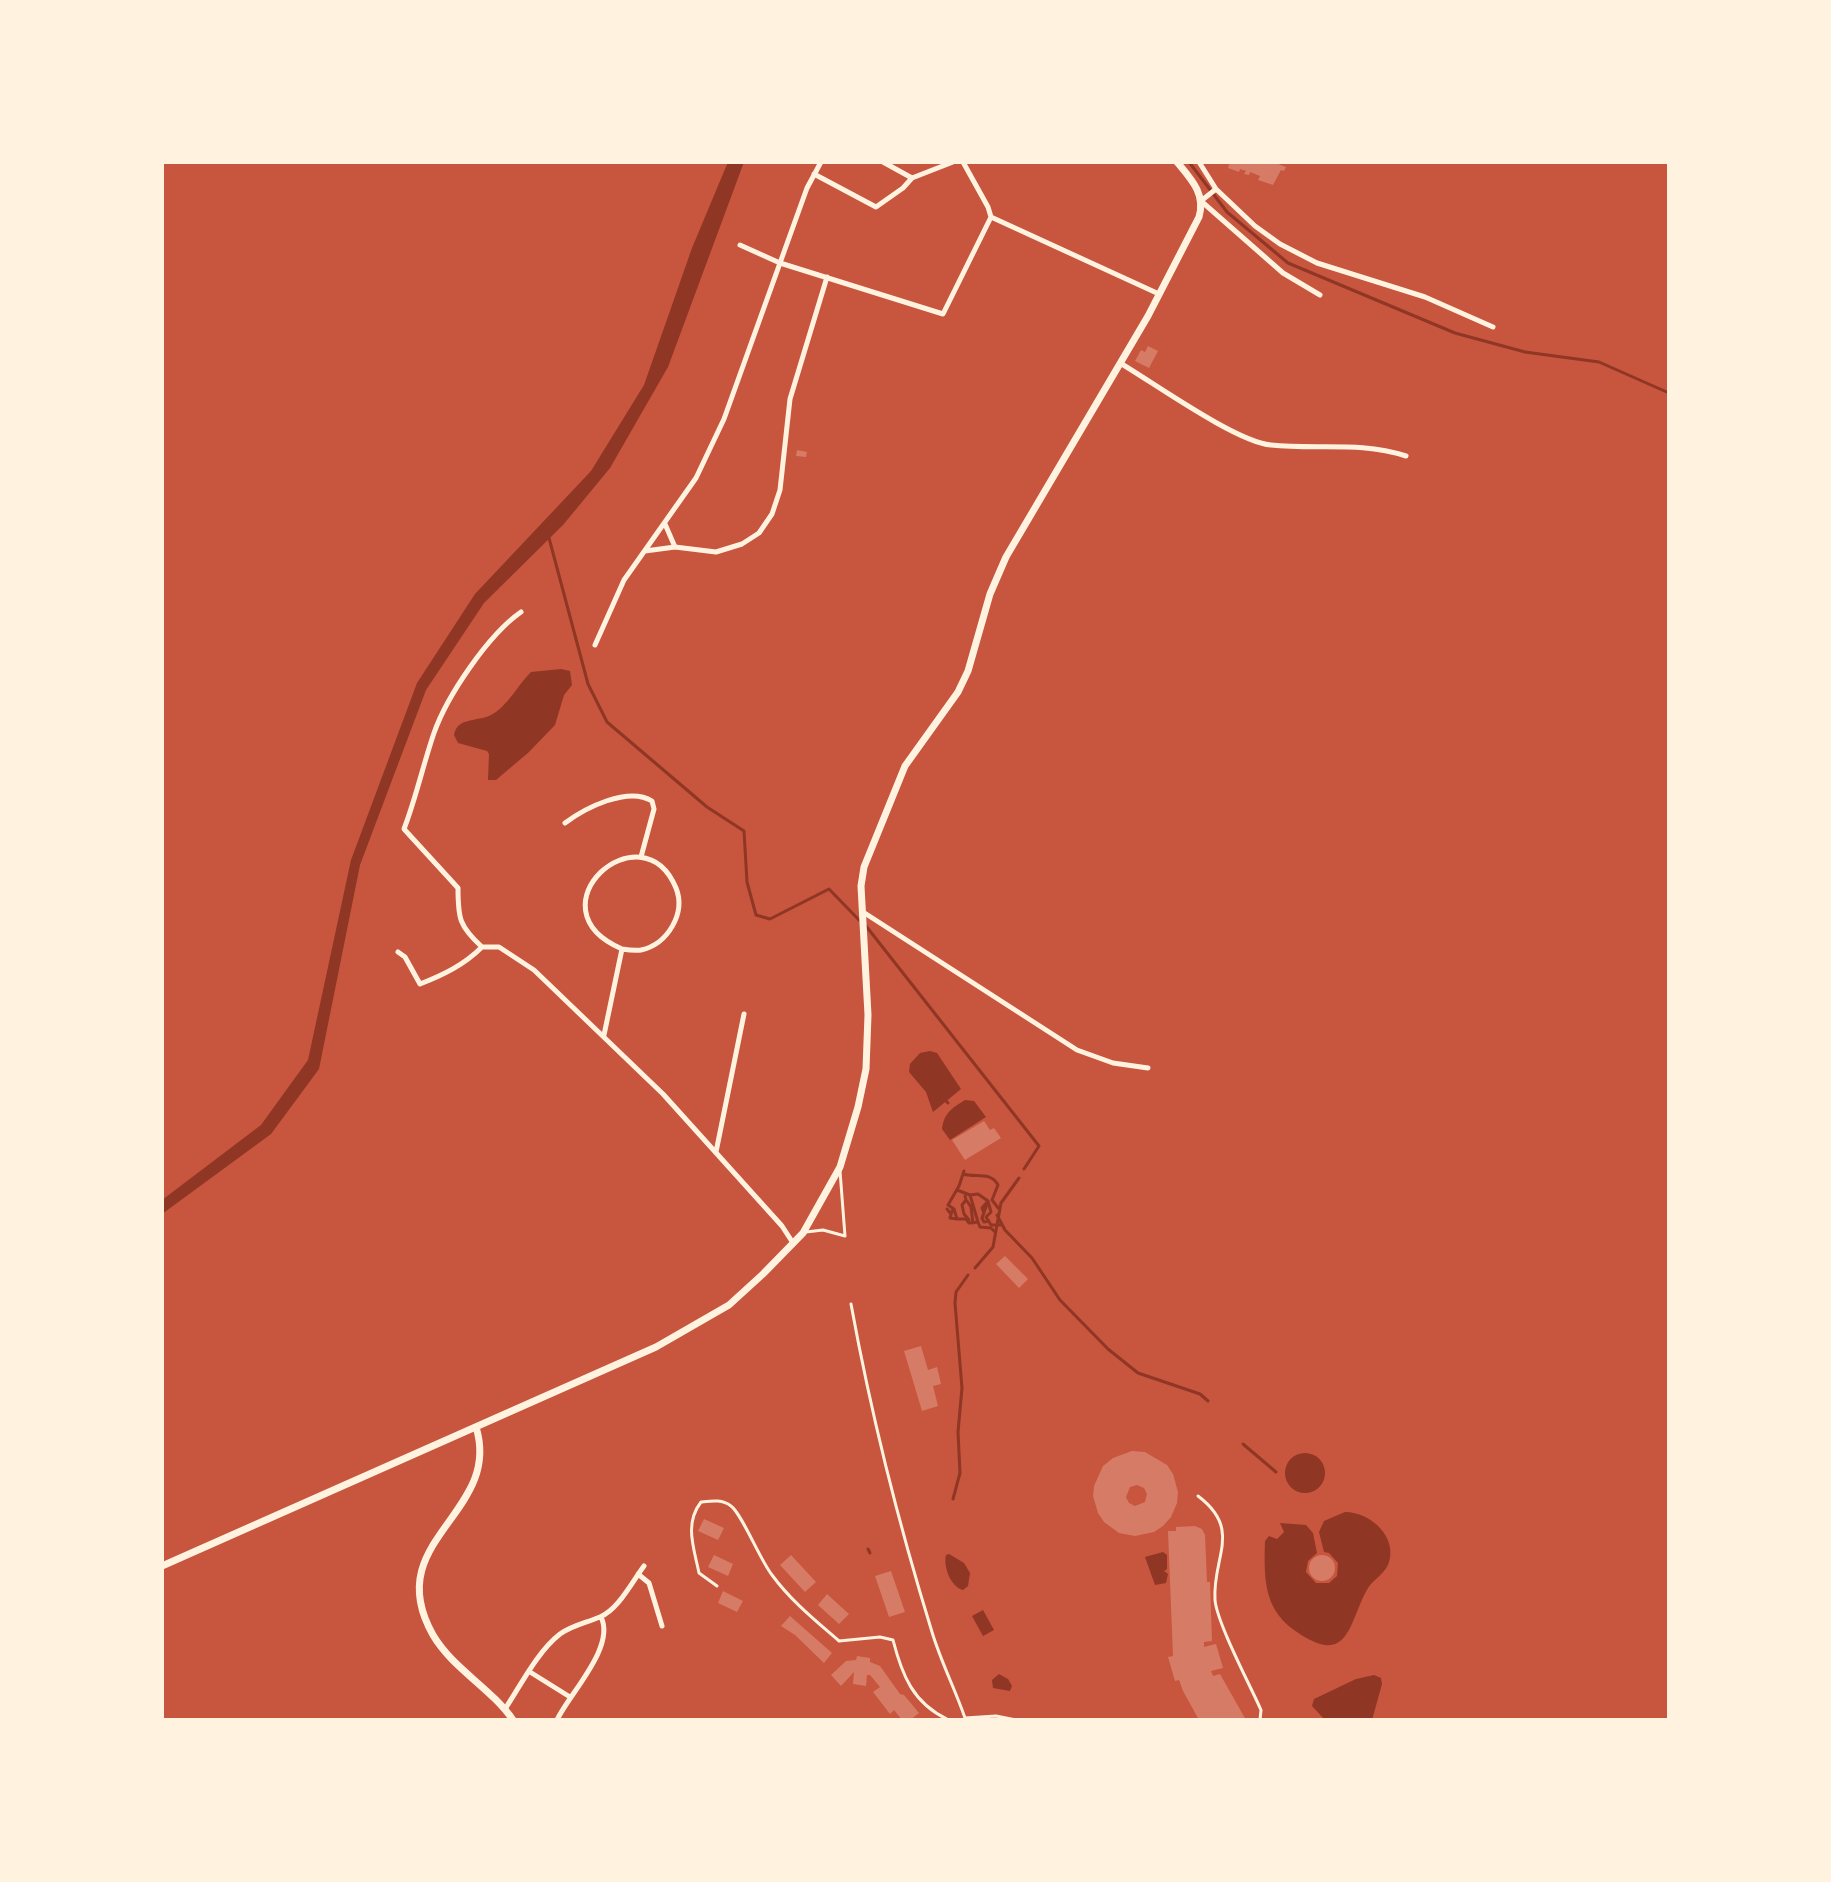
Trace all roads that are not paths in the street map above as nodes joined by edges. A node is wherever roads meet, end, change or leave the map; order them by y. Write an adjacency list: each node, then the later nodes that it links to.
1 (821, 162): 7 (street)
2 (883, 162): 8 (street)
3 (953, 162): 8 (street)
4 (963, 162): 11 (street)
5 (1177, 162): 10 (street)
6 (1199, 162): 9 (street)
7 (814, 174): 8 (street); 13 (street)
8 (912, 178)
9 (1216, 189): 10 (street); 17 (street)
10 (1201, 201): 15 (street); 16 (street)
11 (991, 217): 14 (street); 15 (street)
12 (740, 245): 13 (street)
13 (780, 263): 14 (street); 20 (street)
14 (827, 277): 21 (street)
15 (1159, 294): 18 (street)
16 (1320, 295)
17 (1493, 327)
18 (1120, 363): 19 (street); 27 (street)
19 (1406, 456)
20 (665, 524): 21 (street); 22 (street)
21 (675, 547): 22 (street)
22 (644, 552): 24 (street)
23 (521, 612): 28 (street)
24 (595, 645)
25 (565, 823): 26 (street)
26 (641, 857): 29 (street); 29 (street)
27 (863, 912): 33 (street); 35 (street)
28 (482, 947): 30 (street); 32 (street)
29 (622, 949): 32 (street)
30 (398, 952)
31 (744, 1014): 34 (street)
32 (604, 1036): 34 (street)
33 (1148, 1068)
34 (716, 1153): 37 (street)
35 (840, 1167): 36 (street); 36 (lane)
36 (803, 1233): 37 (street)
37 (793, 1243): 39 (street)
38 (851, 1304): 53 (lane)
39 (476, 1427): 41 (street); 49 (street)
40 (1198, 1496): 54 (lane)
41 (162, 1566)
42 (644, 1566): 43 (street)
43 (638, 1574): 45 (street); 46 (street)
44 (717, 1586): 50 (lane)
45 (601, 1617): 47 (street); 48 (street)
46 (662, 1626)
47 (530, 1672): 48 (street); 49 (street)
48 (570, 1697): 52 (street)
49 (505, 1709): 51 (street)
50 (947, 1719)
51 (513, 1720)
52 (557, 1720)
53 (1016, 1720)
54 (1260, 1720)

